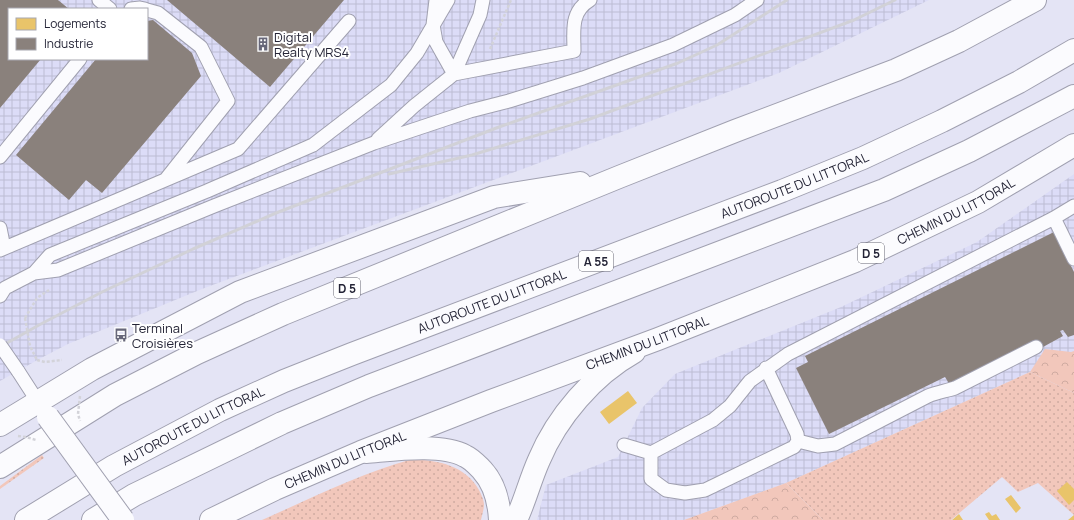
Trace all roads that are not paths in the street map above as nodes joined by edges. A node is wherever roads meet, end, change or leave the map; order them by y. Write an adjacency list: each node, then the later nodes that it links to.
1 (99, 0): 8 (lane)
2 (436, 0): 11 (lane)
3 (448, 0): 11 (lane)
4 (483, 0): 14 (lane)
5 (590, 0): 14 (lane)
6 (757, 0): 16 (lane)
7 (1035, 0): 19 (main road)
8 (109, 8)
9 (148, 10): 20 (lane)
10 (349, 21): 20 (lane)
11 (433, 25): 14 (lane); 26 (lane)
12 (1074, 50): 39 (main road, AUTOROUTE DU LITTORAL / A 55)
13 (79, 60): 18 (lane)
14 (454, 74): 16 (lane)
15 (1074, 96): 40 (main road)
16 (374, 143): 26 (lane)
17 (1074, 145): 28 (main road, CHEMIN DU LITTORAL / D 5)
18 (0, 158)
19 (619, 177): 32 (main road); 38 (main road, D 5)
20 (165, 180): 24 (lane)
21 (1074, 206): 22 (lane)
22 (1054, 218): 25 (lane); 31 (lane)
23 (0, 228): 24 (lane)
24 (2, 249)
25 (1074, 259)
26 (34, 273): 27 (lane)
27 (0, 296)
28 (658, 339): 36 (main road, CHEMIN DU LITTORAL / D 5); 44 (main road)
29 (0, 345): 32 (lane, bridge)
30 (1036, 348): 34 (lane)
31 (766, 368): 34 (lane); 37 (lane)
32 (43, 409): 33 (main road); 41 (main road, bridge)
33 (9, 430)
34 (798, 442): 37 (lane)
35 (624, 445): 37 (lane)
36 (360, 452): 42 (main road, CHEMIN DU LITTORAL / D 5); 43 (main road)
37 (651, 453)
38 (0, 467)
39 (26, 520)
40 (93, 520)
41 (124, 520)
42 (211, 520)
43 (500, 520)
44 (516, 520)

